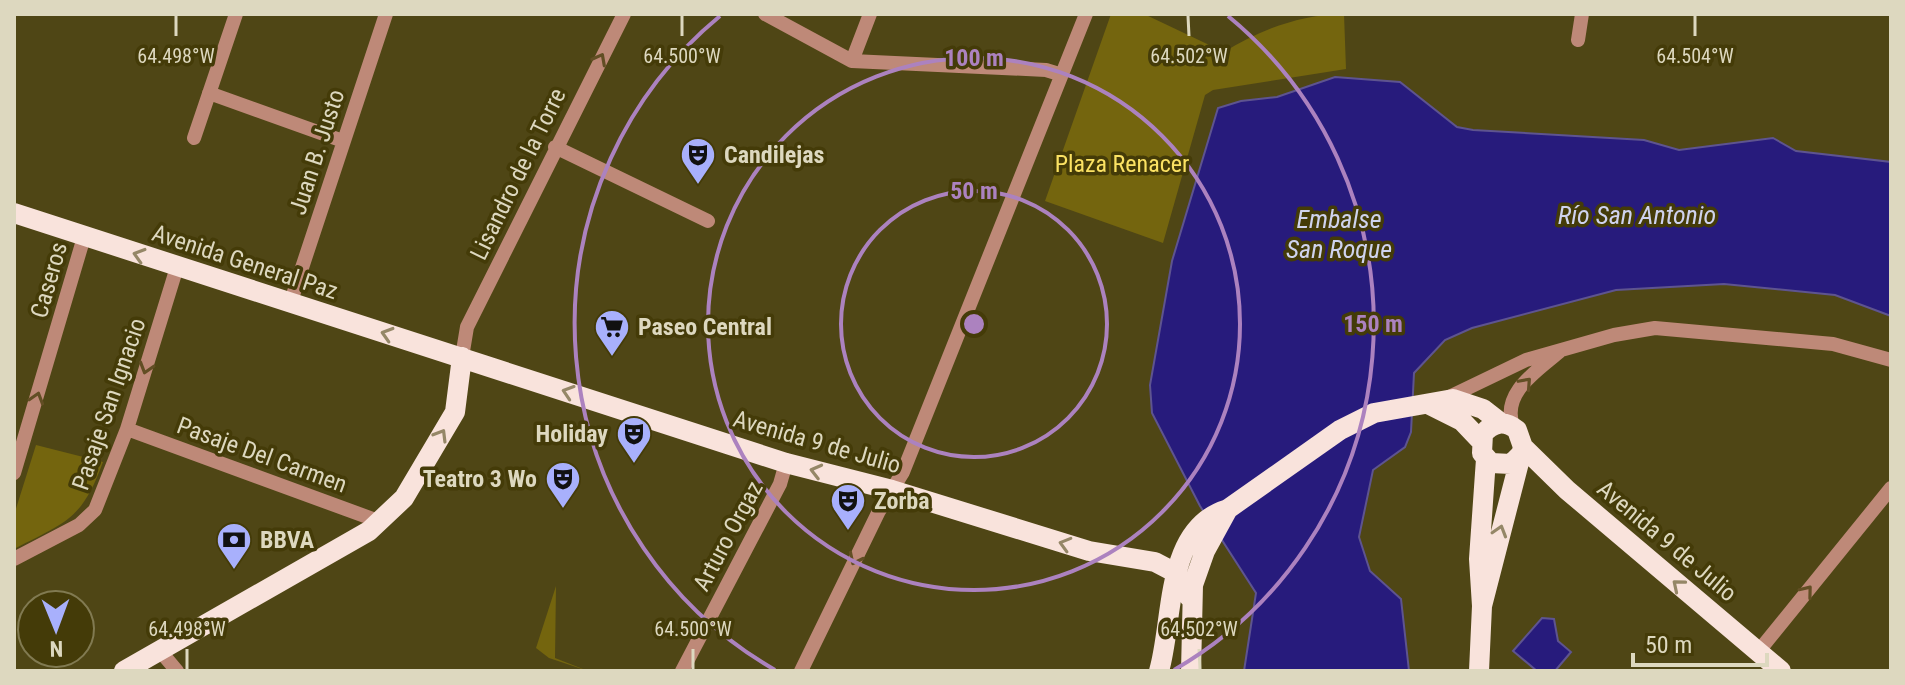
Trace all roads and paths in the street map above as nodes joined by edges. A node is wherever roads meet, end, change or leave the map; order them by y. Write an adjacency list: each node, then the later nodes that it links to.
1 (236, 14): 11 (street)
2 (386, 14): 13 (street, Juan B. Justo)
3 (624, 14): 14 (street, Lisandro de la Torre, one-way to 3)
4 (765, 14): 9 (street)
5 (870, 14): 9 (street)
6 (1086, 14): 10 (street)
7 (1582, 14): 8 (street)
8 (1578, 40)
9 (852, 61): 10 (street)
10 (1059, 74): 33 (street)
11 (209, 93): 12 (street); 13 (street)
12 (194, 138)
13 (343, 141): 19 (street, Juan B. Justo)
14 (555, 147): 16 (street); 21 (street, Lisandro de la Torre)
15 (14, 213): 17 (main road, Avenida General Paz)
16 (708, 221)
17 (84, 237): 18 (main road, Avenida General Paz, one-way to 17); 31 (street, Caseros, one-way to 17)
18 (177, 267): 19 (main road, Avenida General Paz); 27 (street, Pasaje San Ignacio, one-way to 27)
19 (290, 304): 21 (main road, Avenida General Paz, one-way to 19)
20 (1562, 349): 22 (street); 23 (street); 26 (street, one-way to 20)
21 (462, 357): 30 (main road, Avenida 9 de Julio, one-way to 21); 35 (main road, one-way to 21)
22 (1891, 360)
23 (1499, 371): 24 (street); 25 (street)
24 (1435, 402): 25 (main road); 28 (main road); 34 (main road)
25 (1483, 409): 26 (main road); 28 (street)
26 (1507, 425): 28 (main road); 29 (main road)
27 (127, 429): 35 (street, Pasaje Del Carmen); 36 (street, Pasaje San Ignacio)
28 (1483, 445): 29 (main road); 40 (main road)
29 (1522, 450): 40 (main road, one-way to 29); 42 (main road, Avenida 9 de Julio, one-way to 29)
30 (786, 463): 33 (main road, Avenida 9 de Julio, one-way to 30); 45 (street, Arturo Orgaz)
31 (14, 473)
32 (1891, 488): 42 (street, one-way to 32)
33 (892, 490): 37 (main road, Avenida 9 de Julio, one-way to 33); 46 (street, one-way to 46)
34 (1221, 512): 37 (main road); 38 (main road); 39 (main road)
35 (381, 522): 41 (main road)
36 (14, 559)
37 (1141, 560): 38 (main road, Avenida 9 de Julio)
38 (1176, 573): 39 (main road); 47 (main road)
39 (1190, 598): 48 (main road)
40 (1482, 606): 49 (main road)
41 (161, 652): 43 (main road); 44 (street)
42 (1758, 652): 50 (main road, Avenida 9 de Julio)
43 (124, 671)
44 (177, 671)
45 (682, 671)
46 (801, 671)
47 (1159, 671)
48 (1191, 671)
49 (1479, 671)
50 (1781, 671)

